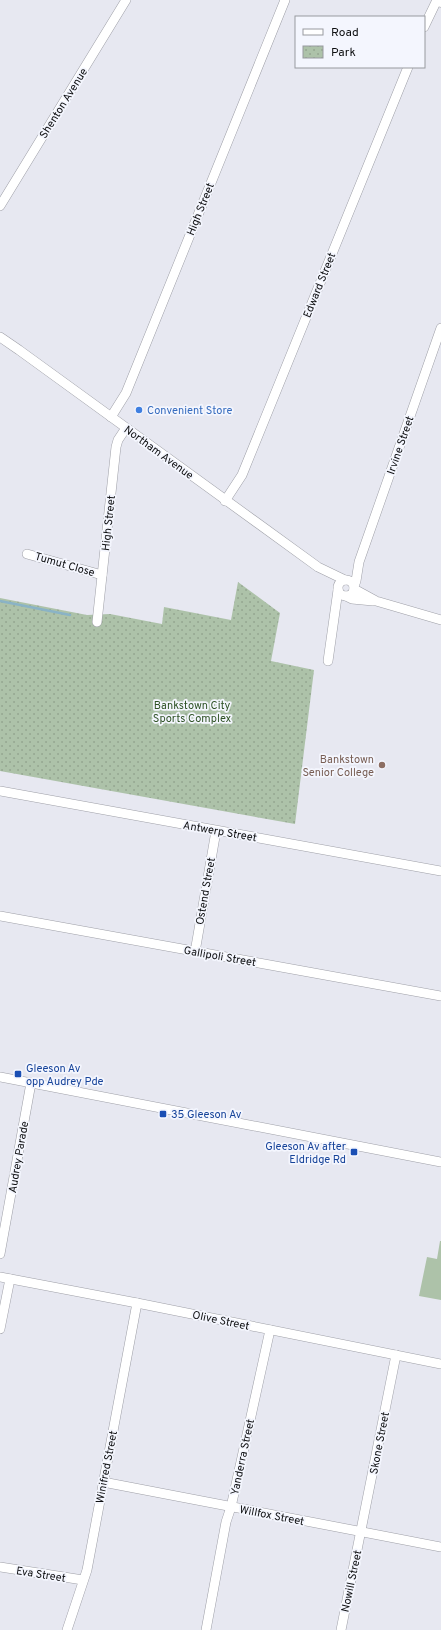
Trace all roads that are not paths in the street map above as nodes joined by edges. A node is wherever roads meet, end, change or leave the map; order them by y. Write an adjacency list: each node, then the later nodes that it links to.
1 (126, 0): 6 (street, Shenton Avenue)
2 (285, 0): 9 (street, High Street)
3 (439, 0): 4 (street)
4 (425, 25)
5 (408, 68): 11 (street, Edward Street)
6 (0, 206)
7 (441, 328): 13 (street, Irvine Street)
8 (0, 337): 9 (street, Northam Avenue)
9 (111, 417): 10 (street, Northam Avenue)
10 (126, 428): 11 (street, Northam Avenue); 15 (street, High Street)
11 (225, 501): 14 (street, Northam Avenue)
12 (27, 554): 15 (street, Tumut Close)
13 (359, 562): 16 (street, Irvine Street); 17 (street, Irvine Street)
14 (318, 568): 16 (street, Northam Avenue); 18 (street, Northam Avenue)
15 (102, 575): 21 (street, High Street)
16 (345, 580): 17 (street); 18 (street)
17 (354, 588): 18 (street); 19 (street)
18 (342, 592): 19 (street); 22 (street)
19 (376, 601): 20 (street)
20 (441, 620)
21 (97, 622)
22 (328, 661)
23 (0, 791): 24 (street, Antwerp Street)
24 (216, 831): 25 (street, Antwerp Street); 27 (street, Ostend Street)
25 (441, 871)
26 (0, 916): 27 (street, Gallipoli Street)
27 (194, 952): 28 (street, Gallipoli Street)
28 (441, 996)
29 (0, 1077): 30 (street)
30 (31, 1082): 31 (street); 32 (street, Audrey Parade)
31 (441, 1162)
32 (0, 1254)
33 (0, 1277): 34 (street, Olive Street)
34 (10, 1279): 35 (street, Olive Street); 36 (street)
35 (137, 1303): 37 (street, Olive Street); 40 (street, Winifred Street)
36 (0, 1330)
37 (270, 1330): 38 (street, Olive Street); 41 (street, Yanderra Street)
38 (396, 1355): 39 (street, Olive Street); 42 (street, Skone Street)
39 (441, 1364)
40 (103, 1482): 41 (street, Willfox Street); 45 (street, Winifred Street)
41 (231, 1507): 42 (street, Willfox Street); 47 (street, Yanderra Street)
42 (362, 1532): 43 (street, Willfox Street); 48 (street, Nowill Street)
43 (441, 1547)
44 (0, 1567): 45 (street, Eva Street)
45 (83, 1580): 46 (street, Winifred Street)
46 (67, 1630)
47 (206, 1630)
48 (341, 1630)

